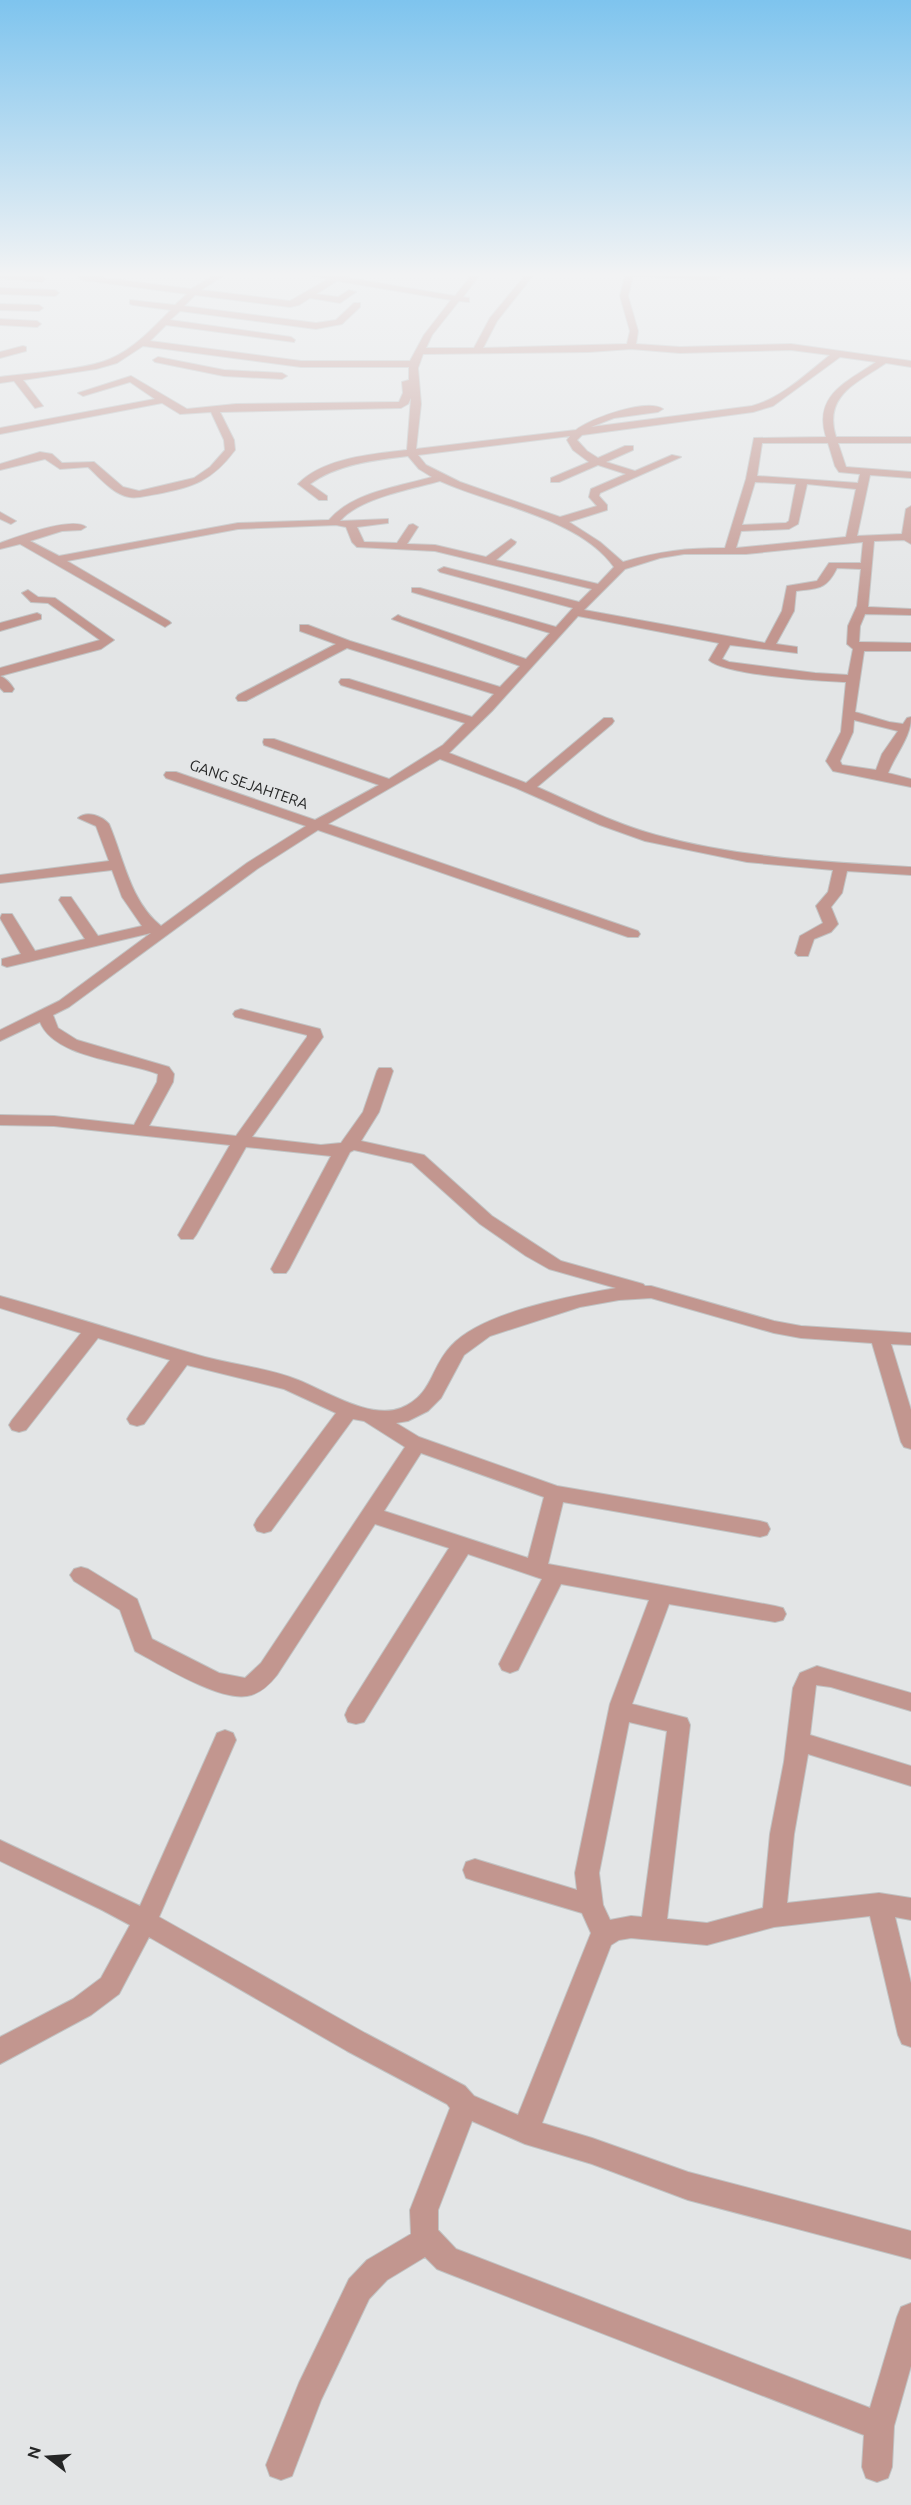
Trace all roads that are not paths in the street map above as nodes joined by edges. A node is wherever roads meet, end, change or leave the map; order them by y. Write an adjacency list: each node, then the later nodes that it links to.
1 (26, 390): 14 (street)
2 (80, 390): 10 (street)
3 (92, 390): 10 (street)
4 (149, 390): 13 (street)
5 (275, 390): 11 (street)
6 (408, 390): 11 (street)
7 (414, 390): 26 (street)
8 (789, 390): 19 (street)
9 (841, 390): 23 (street)
10 (83, 393): 12 (street)
11 (271, 397): 16 (street)
12 (74, 398)
13 (164, 400): 16 (street); 17 (street)
14 (38, 406)
15 (83, 407): 17 (street)
16 (214, 409): 29 (street)
17 (92, 413): 21 (street)
18 (606, 417): 19 (street); 20 (street); 22 (street)
19 (681, 418): 20 (street)
20 (618, 426): 22 (street)
21 (0, 431)
22 (581, 432): 26 (street); 28 (street)
23 (831, 439): 24 (street); 31 (street); 36 (street)
24 (911, 440)
25 (629, 448): 28 (street)
26 (413, 453): 30 (street); 35 (street)
27 (676, 457): 32 (street)
28 (598, 462): 32 (street); 37 (street)
29 (0, 467)
30 (335, 468): 34 (street); 40 (street)
31 (866, 471): 33 (street); 39 (street)
32 (635, 474): 45 (street)
33 (911, 475)
34 (352, 477)
35 (440, 478): 45 (street); 46 (street)
36 (751, 479): 38 (street); 50 (street)
37 (555, 480)
38 (802, 481): 39 (street); 50 (street)
39 (862, 486): 54 (street)
40 (323, 498)
41 (911, 509): 52 (street)
42 (0, 515): 44 (street)
43 (384, 520): 47 (street)
44 (11, 521)
45 (559, 521): 62 (street)
46 (332, 523): 47 (street); 59 (street)
47 (350, 525): 56 (street)
48 (81, 527): 53 (street)
49 (413, 527): 56 (street)
50 (736, 528): 58 (street)
51 (869, 538): 52 (street); 54 (street); 61 (street)
52 (910, 539)
53 (21, 540): 57 (street); 59 (street)
54 (851, 540): 58 (street)
55 (511, 542): 60 (street)
56 (401, 545): 60 (street)
57 (0, 546)
58 (729, 551): 62 (street)
59 (57, 560): 72 (street)
60 (489, 560): 64 (street)
61 (865, 566): 68 (street); 78 (street)
62 (620, 567): 64 (street)
63 (444, 570): 67 (street)
64 (600, 588): 67 (street)
65 (416, 590): 75 (street)
66 (28, 593): 83 (street)
67 (578, 609): 75 (street); 76 (street)
68 (861, 610): 69 (street); 79 (street)
69 (911, 612)
70 (37, 617): 73 (street)
71 (398, 619): 82 (street)
72 (165, 623)
73 (0, 627)
74 (304, 628): 77 (street)
75 (557, 631): 82 (street)
76 (726, 641): 78 (street); 84 (street)
77 (346, 644): 86 (street); 87 (street)
78 (769, 646): 81 (street)
79 (859, 647): 80 (street); 84 (street)
80 (911, 647)
81 (793, 650)
82 (526, 664): 86 (street)
83 (0, 672)
84 (853, 679): 88 (street)
85 (345, 682): 90 (street)
86 (502, 692): 90 (street)
87 (242, 698)
88 (849, 714): 91 (street); 94 (street)
89 (608, 721): 98 (street)
90 (474, 722): 93 (street)
91 (909, 729): 94 (street)
92 (269, 742): 97 (street)
93 (439, 754): 97 (street); 98 (street)
94 (881, 774): 96 (street)
95 (171, 775): 100 (street, GANG SEJAHTERA)
96 (911, 783)
97 (390, 784): 100 (street)
98 (528, 788): 102 (street)
99 (85, 818): 101 (street)
100 (318, 824): 107 (street); 108 (street, GANG SEJAHTERA)
101 (116, 865): 104 (street); 107 (street)
102 (841, 867): 103 (street); 110 (street)
103 (911, 871)
104 (0, 879)
105 (66, 900): 109 (street)
106 (7, 916): 111 (street)
107 (157, 930): 109 (street); 113 (street)
108 (633, 934)
109 (94, 941): 111 (street)
110 (803, 953)
111 (30, 956): 112 (street)
112 (7, 962)
113 (45, 1014): 115 (street); 118 (street)
114 (241, 1014): 119 (street)
115 (0, 1036)
116 (385, 1071): 120 (street)
117 (0, 1120): 118 (street)
118 (139, 1130): 119 (street)
119 (241, 1141): 120 (street); 121 (street)
120 (347, 1147): 122 (street); 123 (street)
121 (187, 1235)
122 (280, 1269)
123 (651, 1292): 126 (street); 129 (street)
124 (0, 1302): 125 (street)
125 (94, 1330): 128 (street); 131 (street)
126 (880, 1339): 127 (street); 132 (street)
127 (911, 1339)
128 (182, 1357): 129 (street); 130 (street)
129 (358, 1413): 133 (street); 136 (street)
130 (137, 1419)
131 (19, 1425)
132 (911, 1442)
133 (417, 1444): 134 (street); 135 (street)
134 (555, 1493): 137 (street); 139 (street)
135 (372, 1515): 138 (street); 140 (street)
136 (264, 1525)
137 (760, 1529)
138 (462, 1546): 139 (street); 146 (street)
139 (546, 1572): 141 (street); 143 (street)
140 (81, 1575)
141 (662, 1594): 142 (street); 145 (street)
142 (775, 1614)
143 (510, 1664)
144 (911, 1702): 148 (street)
145 (620, 1710): 153 (street); 157 (street)
146 (356, 1715)
147 (225, 1740): 156 (street)
148 (798, 1740): 149 (street); 155 (street)
149 (911, 1776)
150 (0, 1850): 156 (street)
151 (475, 1870): 153 (street)
152 (879, 1904): 154 (street); 155 (street); 159 (street)
153 (591, 1905): 158 (street)
154 (911, 1909)
155 (774, 1916): 157 (street)
156 (145, 1921): 160 (street); 161 (street)
157 (653, 1929): 158 (street)
158 (604, 1935): 162 (street)
159 (911, 2035)
160 (0, 2052)
161 (465, 2105): 162 (street); 163 (street)
162 (525, 2131): 164 (street)
163 (426, 2241): 166 (street); 167 (street)
164 (911, 2245)
165 (911, 2317): 166 (street)
166 (879, 2426): 168 (street)
167 (281, 2465)
168 (877, 2467)

